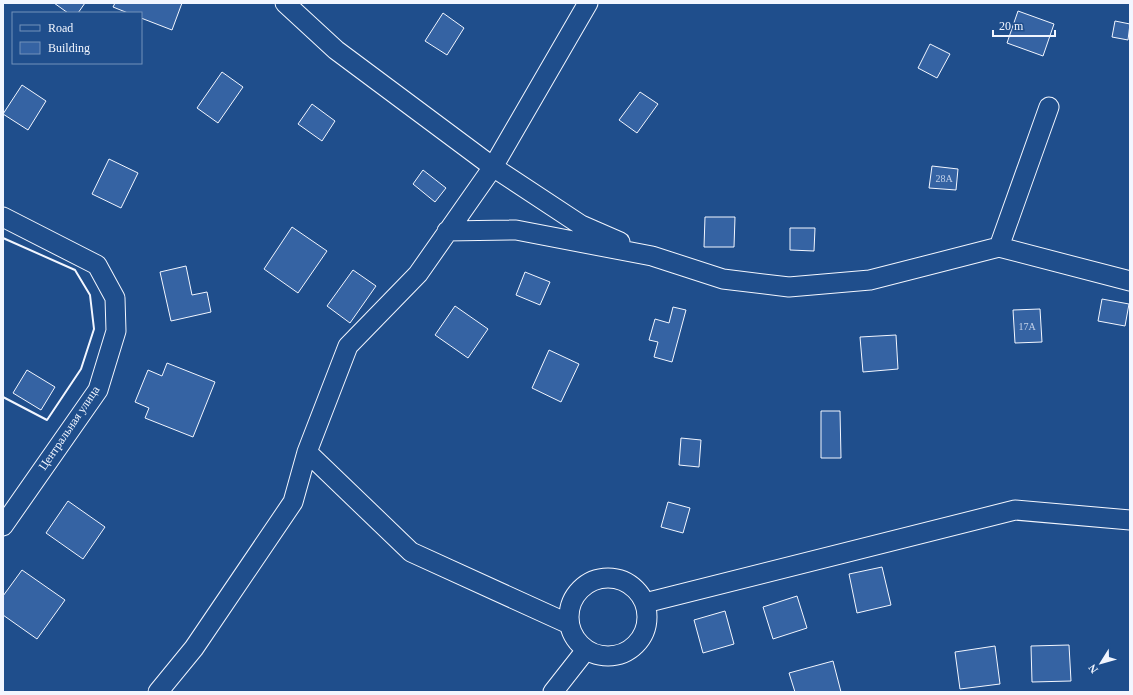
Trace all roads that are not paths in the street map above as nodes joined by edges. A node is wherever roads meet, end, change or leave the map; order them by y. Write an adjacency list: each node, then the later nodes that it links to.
1 (284, 3): 4 (street)
2 (588, 3): 4 (street)
3 (1049, 107): 7 (street)
4 (493, 168): 6 (street); 8 (street)
5 (3, 217): 12 (street, Центральная улица)
6 (447, 231): 8 (street); 10 (street)
7 (999, 247): 8 (street); 9 (street)
8 (652, 256)
9 (1130, 281)
10 (307, 452): 14 (street); 16 (street)
11 (1130, 520): 13 (street)
12 (3, 526)
13 (645, 603): 14 (street); 15 (street)
14 (569, 624): 15 (street)
15 (586, 650): 17 (street)
16 (158, 692)
17 (553, 692)

